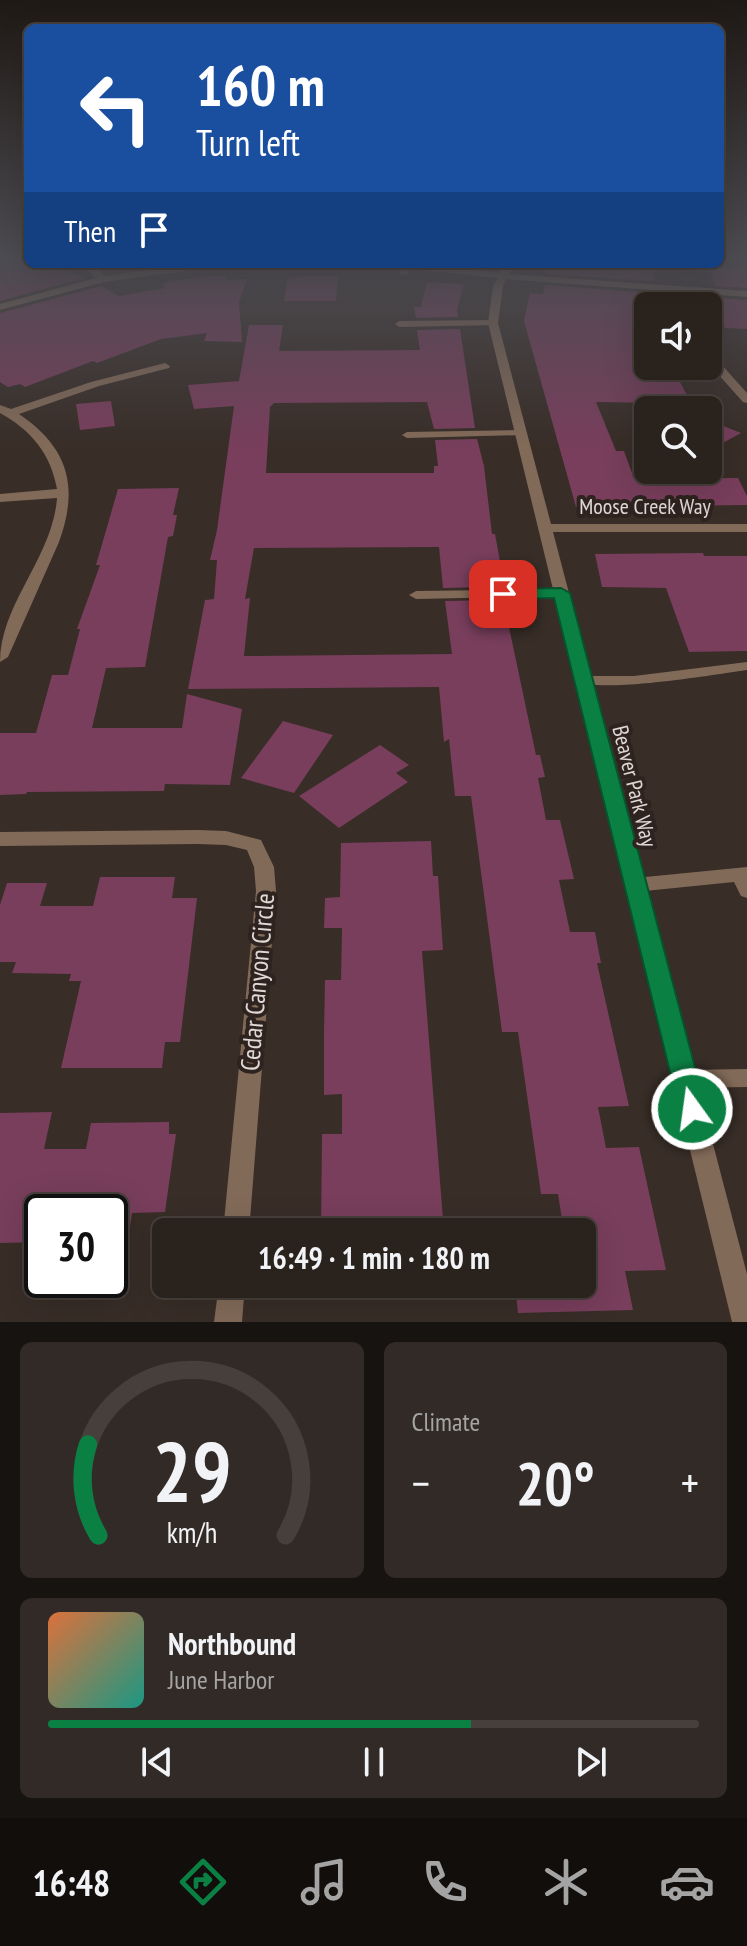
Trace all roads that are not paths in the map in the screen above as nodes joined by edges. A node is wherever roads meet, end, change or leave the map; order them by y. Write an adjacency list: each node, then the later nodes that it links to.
1 (493, 323): 2 (lane); 7 (street, Beaver Park Way)
2 (399, 324)
3 (165, 366): 6 (street)
4 (722, 372): 5 (street)
5 (747, 400)
6 (5, 410): 9 (street)
7 (519, 433): 8 (lane); 11 (street, Beaver Park Way)
8 (407, 435)
9 (64, 493): 10 (street); 15 (street)
10 (0, 498)
11 (543, 528): 12 (street, Moose Creek Way); 13 (street, Beaver Park Way)
12 (747, 528)
13 (561, 593): 14 (lane); 17 (street, Beaver Park Way)
14 (416, 595)
15 (0, 657)
16 (747, 666): 17 (lane)
17 (584, 680): 20 (street, Beaver Park Way)
18 (0, 839): 23 (street, Cedar Canyon Circle)
19 (745, 880): 20 (lane)
20 (635, 885): 22 (street, Beaver Park Way)
21 (747, 1078): 22 (lane)
22 (685, 1079): 26 (street, Beaver Park Way)
23 (237, 1218)
24 (231, 1298): 25 (street)
25 (228, 1322)
26 (746, 1322)

